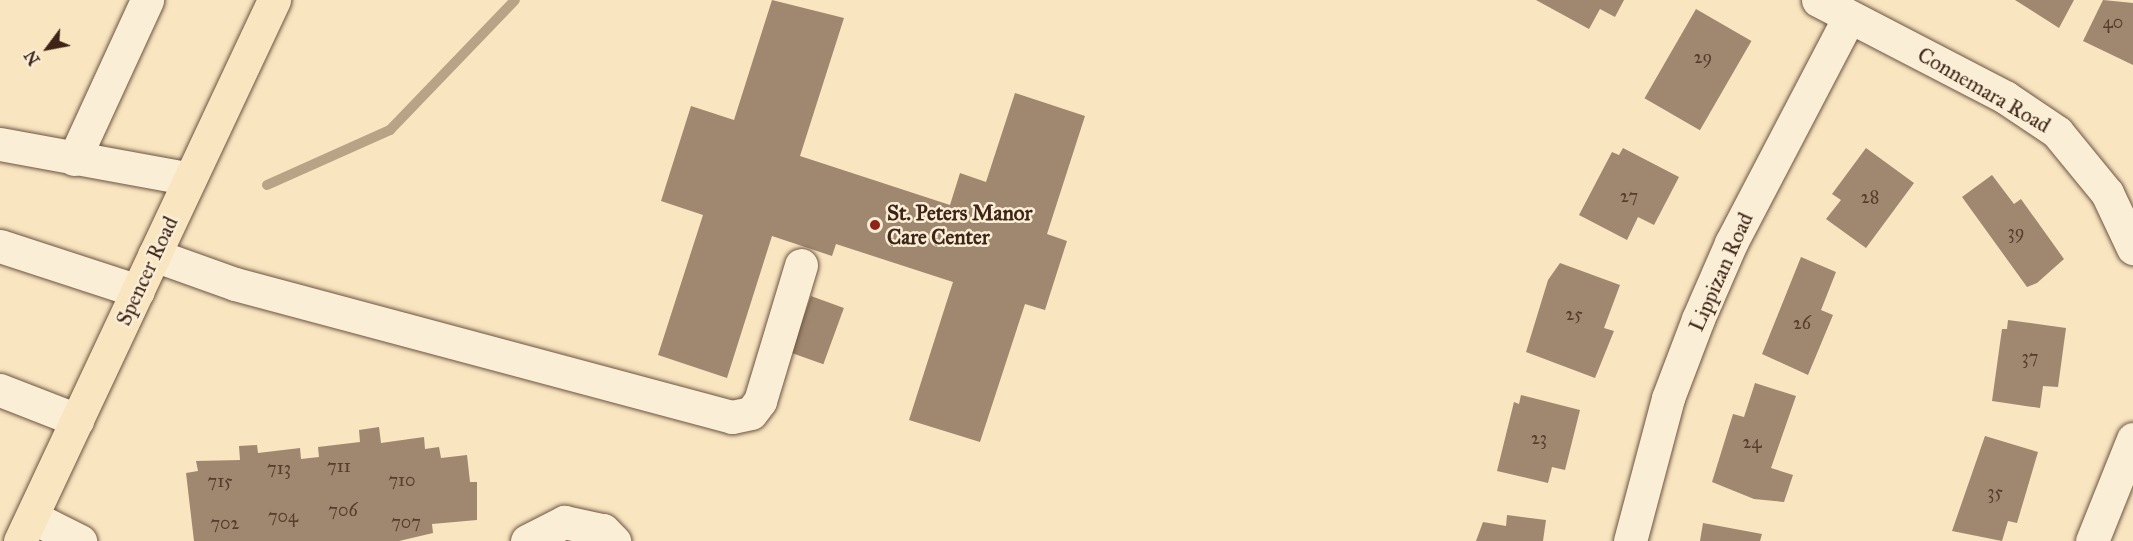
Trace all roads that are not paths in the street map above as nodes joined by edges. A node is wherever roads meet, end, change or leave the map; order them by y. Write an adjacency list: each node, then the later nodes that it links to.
1 (147, 0): 6 (street)
2 (274, 0): 7 (main road, Spencer Road)
3 (1818, 0): 4 (street, Connemara Road)
4 (1849, 17): 9 (street, Connemara Road); 20 (street, Lippizan Road)
5 (0, 144): 6 (street)
6 (74, 159): 7 (street)
7 (190, 179): 10 (main road, Spencer Road)
8 (0, 246): 12 (street)
9 (2133, 248)
10 (154, 255): 11 (street); 12 (main road, Spencer Road)
11 (801, 266)
12 (138, 291): 14 (main road, Spencer Road)
13 (0, 390): 14 (street)
14 (77, 420): 16 (main road, Spencer Road)
15 (2133, 439): 21 (street)
16 (26, 529): 17 (street)
17 (80, 541)
18 (527, 541): 19 (street)
19 (614, 541)
20 (1630, 541)
21 (2092, 541)

